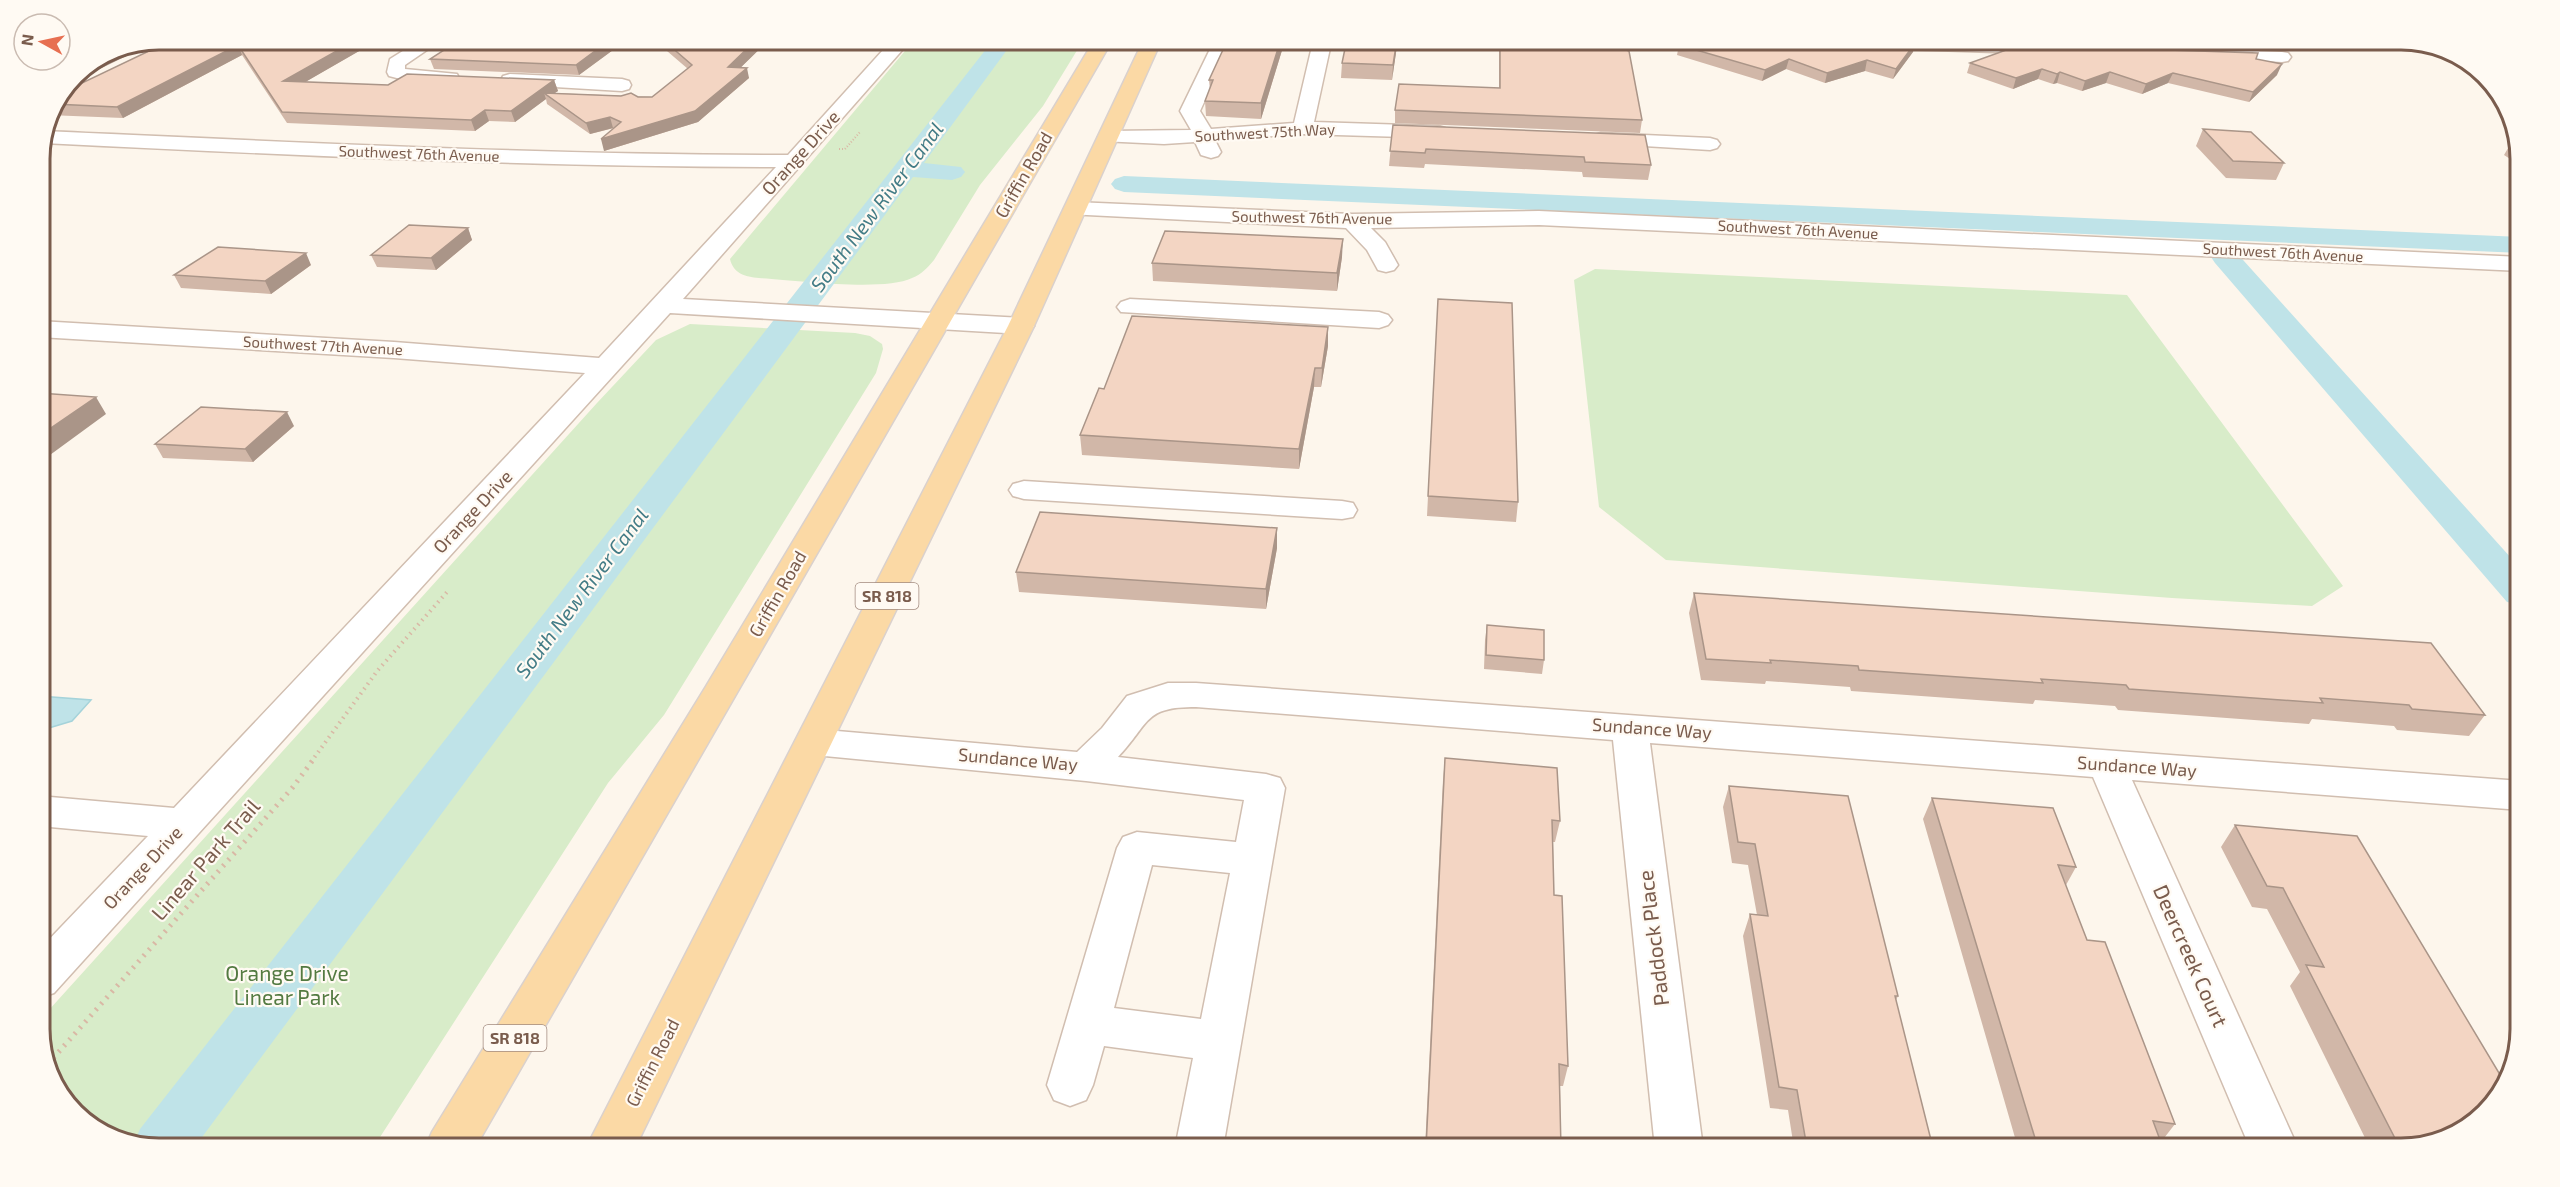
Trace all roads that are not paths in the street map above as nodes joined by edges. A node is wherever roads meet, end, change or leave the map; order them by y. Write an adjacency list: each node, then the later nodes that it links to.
1 (417, 50): 9 (street)
2 (893, 50): 20 (street, Orange Drive)
3 (1098, 50): 28 (main road, Griffin Road / SR 818)
4 (1148, 50): 16 (main road, Griffin Road / SR 818)
5 (1219, 50): 14 (street)
6 (1321, 50): 12 (street)
7 (2199, 54): 8 (street)
8 (2282, 57)
9 (473, 79)
10 (496, 80): 11 (street)
11 (622, 85)
12 (1303, 128): 13 (street, Southwest 75th Way); 14 (street, Southwest 75th Way)
13 (1453, 133)
14 (1204, 134): 16 (street, Southwest 75th Way); 19 (street)
15 (52, 136): 20 (street, Southwest 76th Avenue)
16 (1107, 137): 21 (main road, Griffin Road / SR 818)
17 (1581, 138): 18 (street)
18 (1710, 144)
19 (1237, 153)
20 (795, 161): 25 (street, Orange Drive)
21 (1075, 209): 22 (street, Southwest 76th Avenue); 29 (main road, Griffin Road / SR 818)
22 (1352, 221): 23 (street, Southwest 76th Avenue); 24 (street)
23 (2510, 263)
24 (1386, 265)
25 (683, 284): 26 (street, Orange Drive); 28 (street)
26 (664, 305): 28 (street); 32 (street, Orange Drive)
27 (1130, 307): 30 (street)
28 (945, 310): 29 (street); 47 (main road, Griffin Road / SR 818)
29 (1026, 315): 36 (main road, Griffin Road / SR 818)
30 (1379, 320)
31 (50, 330): 32 (street, Southwest 77th Avenue)
32 (607, 367): 41 (street, Orange Drive)
33 (1024, 490): 34 (street)
34 (1342, 510)
35 (1630, 728): 37 (street, Sundance Way); 38 (street, Sundance Way); 50 (street, Paddock Place)
36 (814, 742): 38 (street, Sundance Way); 48 (main road, Griffin Road / SR 818)
37 (2106, 765): 39 (street, Sundance Way); 51 (street, Deercreek Court)
38 (1086, 767): 42 (street)
39 (2510, 795)
40 (50, 812): 41 (street)
41 (184, 824): 43 (street, Orange Drive)
42 (1253, 859): 44 (street); 45 (street)
43 (50, 968)
44 (1087, 1024): 45 (street); 46 (street)
45 (1219, 1041): 49 (street)
46 (1070, 1085)
47 (455, 1138)
48 (615, 1138)
49 (1201, 1138)
50 (1678, 1138)
51 (2270, 1138)

